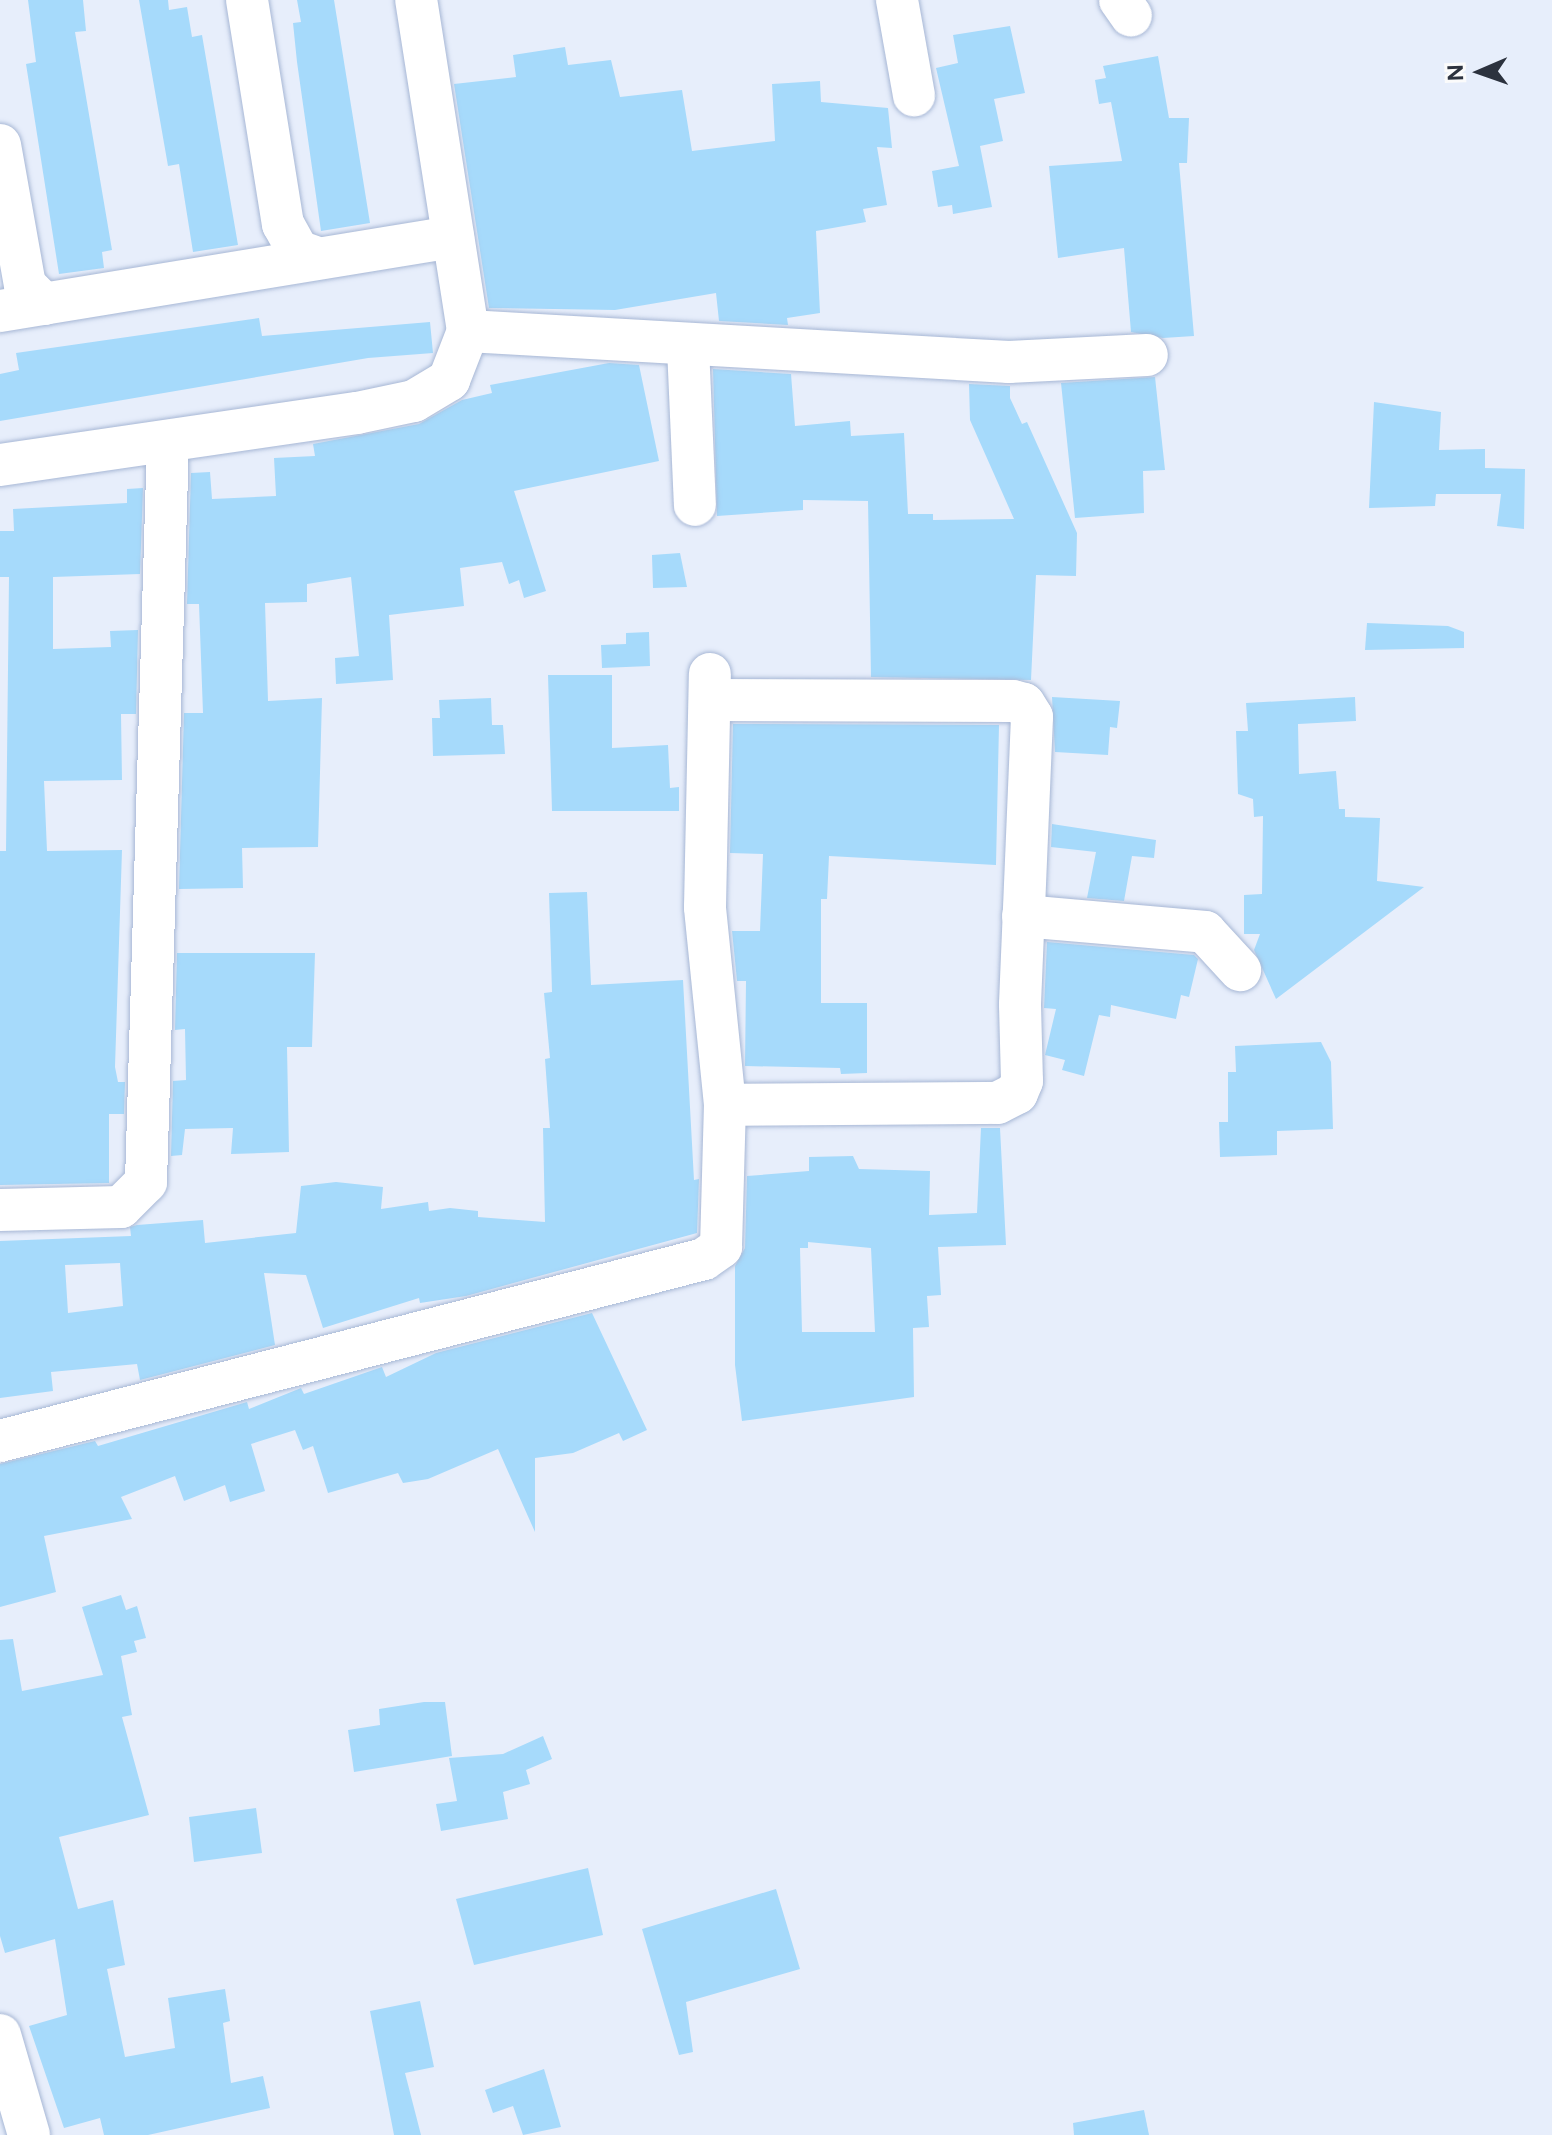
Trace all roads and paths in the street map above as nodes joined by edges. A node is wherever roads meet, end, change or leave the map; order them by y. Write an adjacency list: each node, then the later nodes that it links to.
1 (247, 0): 7 (street)
2 (416, 0): 6 (street)
3 (897, 0): 4 (street)
4 (914, 95)
5 (0, 145): 8 (street)
6 (453, 237): 7 (street); 10 (street)
7 (317, 258): 8 (street)
8 (44, 304): 9 (street)
9 (0, 311)
10 (468, 331): 11 (street); 13 (street)
11 (688, 347): 12 (street); 15 (street)
12 (1147, 355)
13 (168, 441): 14 (street); 19 (street)
14 (0, 465)
15 (695, 505)
16 (1023, 916): 17 (street); 18 (street); 18 (street)
17 (1240, 970)
18 (725, 1105): 20 (street)
19 (0, 1210)
20 (0, 1441)
21 (0, 2035): 22 (street)
22 (29, 2135)

